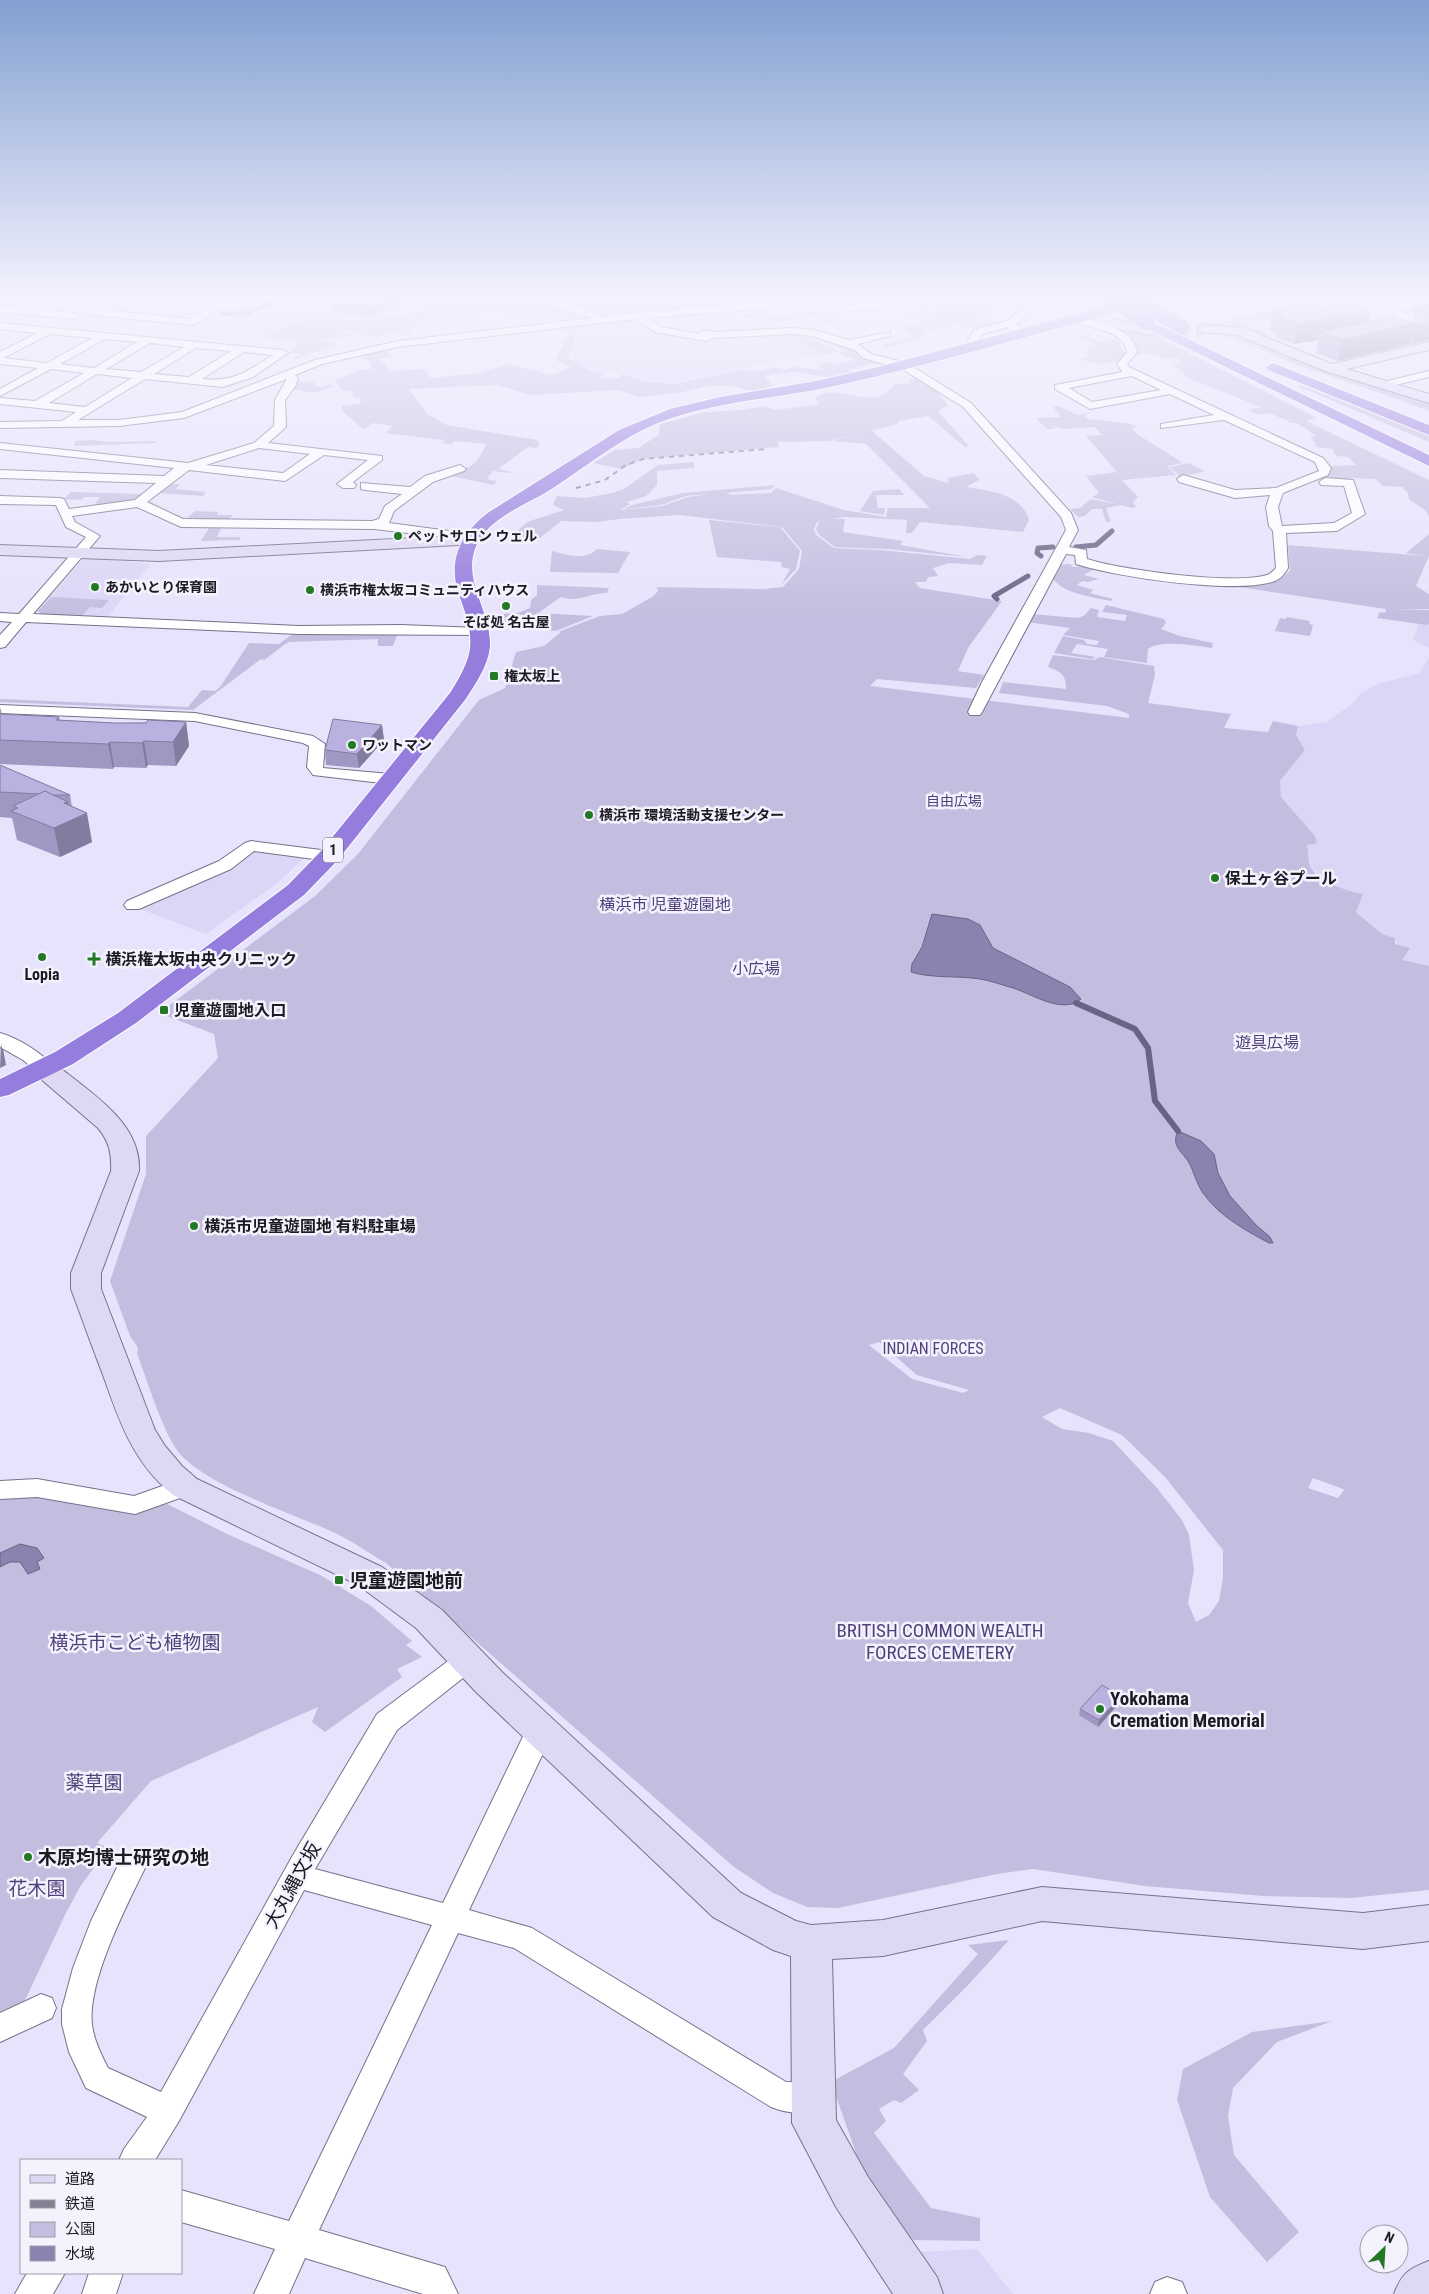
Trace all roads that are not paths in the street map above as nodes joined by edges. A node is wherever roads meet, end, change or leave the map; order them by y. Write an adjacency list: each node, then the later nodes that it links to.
1 (37, 405): 12 (street)
2 (94, 405): 12 (street)
3 (214, 405): 16 (street)
4 (280, 405): 19 (street)
5 (704, 405): 41 (highway)
6 (966, 405): 42 (street)
7 (1202, 405): 13 (street)
8 (1322, 405): 24 (highway)
9 (1337, 405): 21 (highway)
10 (1367, 405): 18 (highway)
11 (1388, 405): 14 (highway)
12 (86, 410): 16 (street)
13 (1226, 416): 17 (street); 35 (street)
14 (1429, 419)
15 (0, 424): 16 (street)
16 (62, 425)
17 (1165, 426)
18 (1429, 430)
19 (258, 444): 23 (street); 25 (street)
20 (0, 446): 22 (street)
21 (1429, 446)
22 (50, 452): 25 (street); 28 (street)
23 (320, 452): 25 (street); 32 (street)
24 (1429, 462)
25 (185, 466): 30 (street)
26 (460, 469): 34 (street)
27 (0, 474): 28 (street)
28 (26, 475): 30 (street); 36 (street)
29 (1183, 479): 35 (street)
30 (166, 480): 37 (street)
31 (1325, 482): 40 (street)
32 (350, 485)
33 (365, 486): 34 (street)
34 (412, 491): 39 (street)
35 (1278, 491): 40 (street)
36 (0, 500): 38 (street)
37 (138, 502): 38 (street); 39 (street)
38 (65, 513): 44 (street)
39 (374, 526): 41 (street)
40 (1279, 530): 42 (street)
41 (472, 539): 44 (street); 47 (highway, 1)
42 (1062, 549): 50 (street)
43 (0, 550): 44 (street)
44 (79, 553): 46 (street)
45 (0, 617): 46 (street)
46 (22, 618): 47 (street); 48 (street)
47 (480, 632): 51 (highway, 1)
48 (0, 644)
49 (0, 709): 51 (street)
50 (975, 712)
51 (390, 779): 52 (highway, 1)
52 (329, 856): 53 (street); 55 (highway, 1)
53 (133, 905)
54 (0, 1039): 55 (street)
55 (44, 1068): 56 (highway, 1); 57 (street)
56 (0, 1090)
57 (185, 1487): 58 (street); 59 (street)
58 (0, 1490)
59 (468, 1660): 60 (street); 62 (street, 大丸縄文坂)
60 (540, 1730): 63 (street); 65 (street)
61 (132, 1866): 69 (street)
62 (297, 1876): 63 (street); 69 (street, 大丸縄文坂)
63 (451, 1917): 68 (street); 72 (street)
64 (1429, 1923): 65 (street)
65 (811, 1943): 68 (street)
66 (40, 2008): 67 (street)
67 (0, 2028)
68 (814, 2098): 80 (street)
69 (168, 2111): 70 (street, 大丸縄文坂)
70 (144, 2153)
71 (182, 2206): 72 (street)
72 (297, 2238): 78 (street); 79 (street)
73 (47, 2274): 76 (street)
74 (106, 2274): 77 (street)
75 (1429, 2284): 81 (street)
76 (32, 2294)
77 (99, 2294)
78 (271, 2294)
79 (441, 2294)
80 (920, 2294)
81 (1417, 2294)

